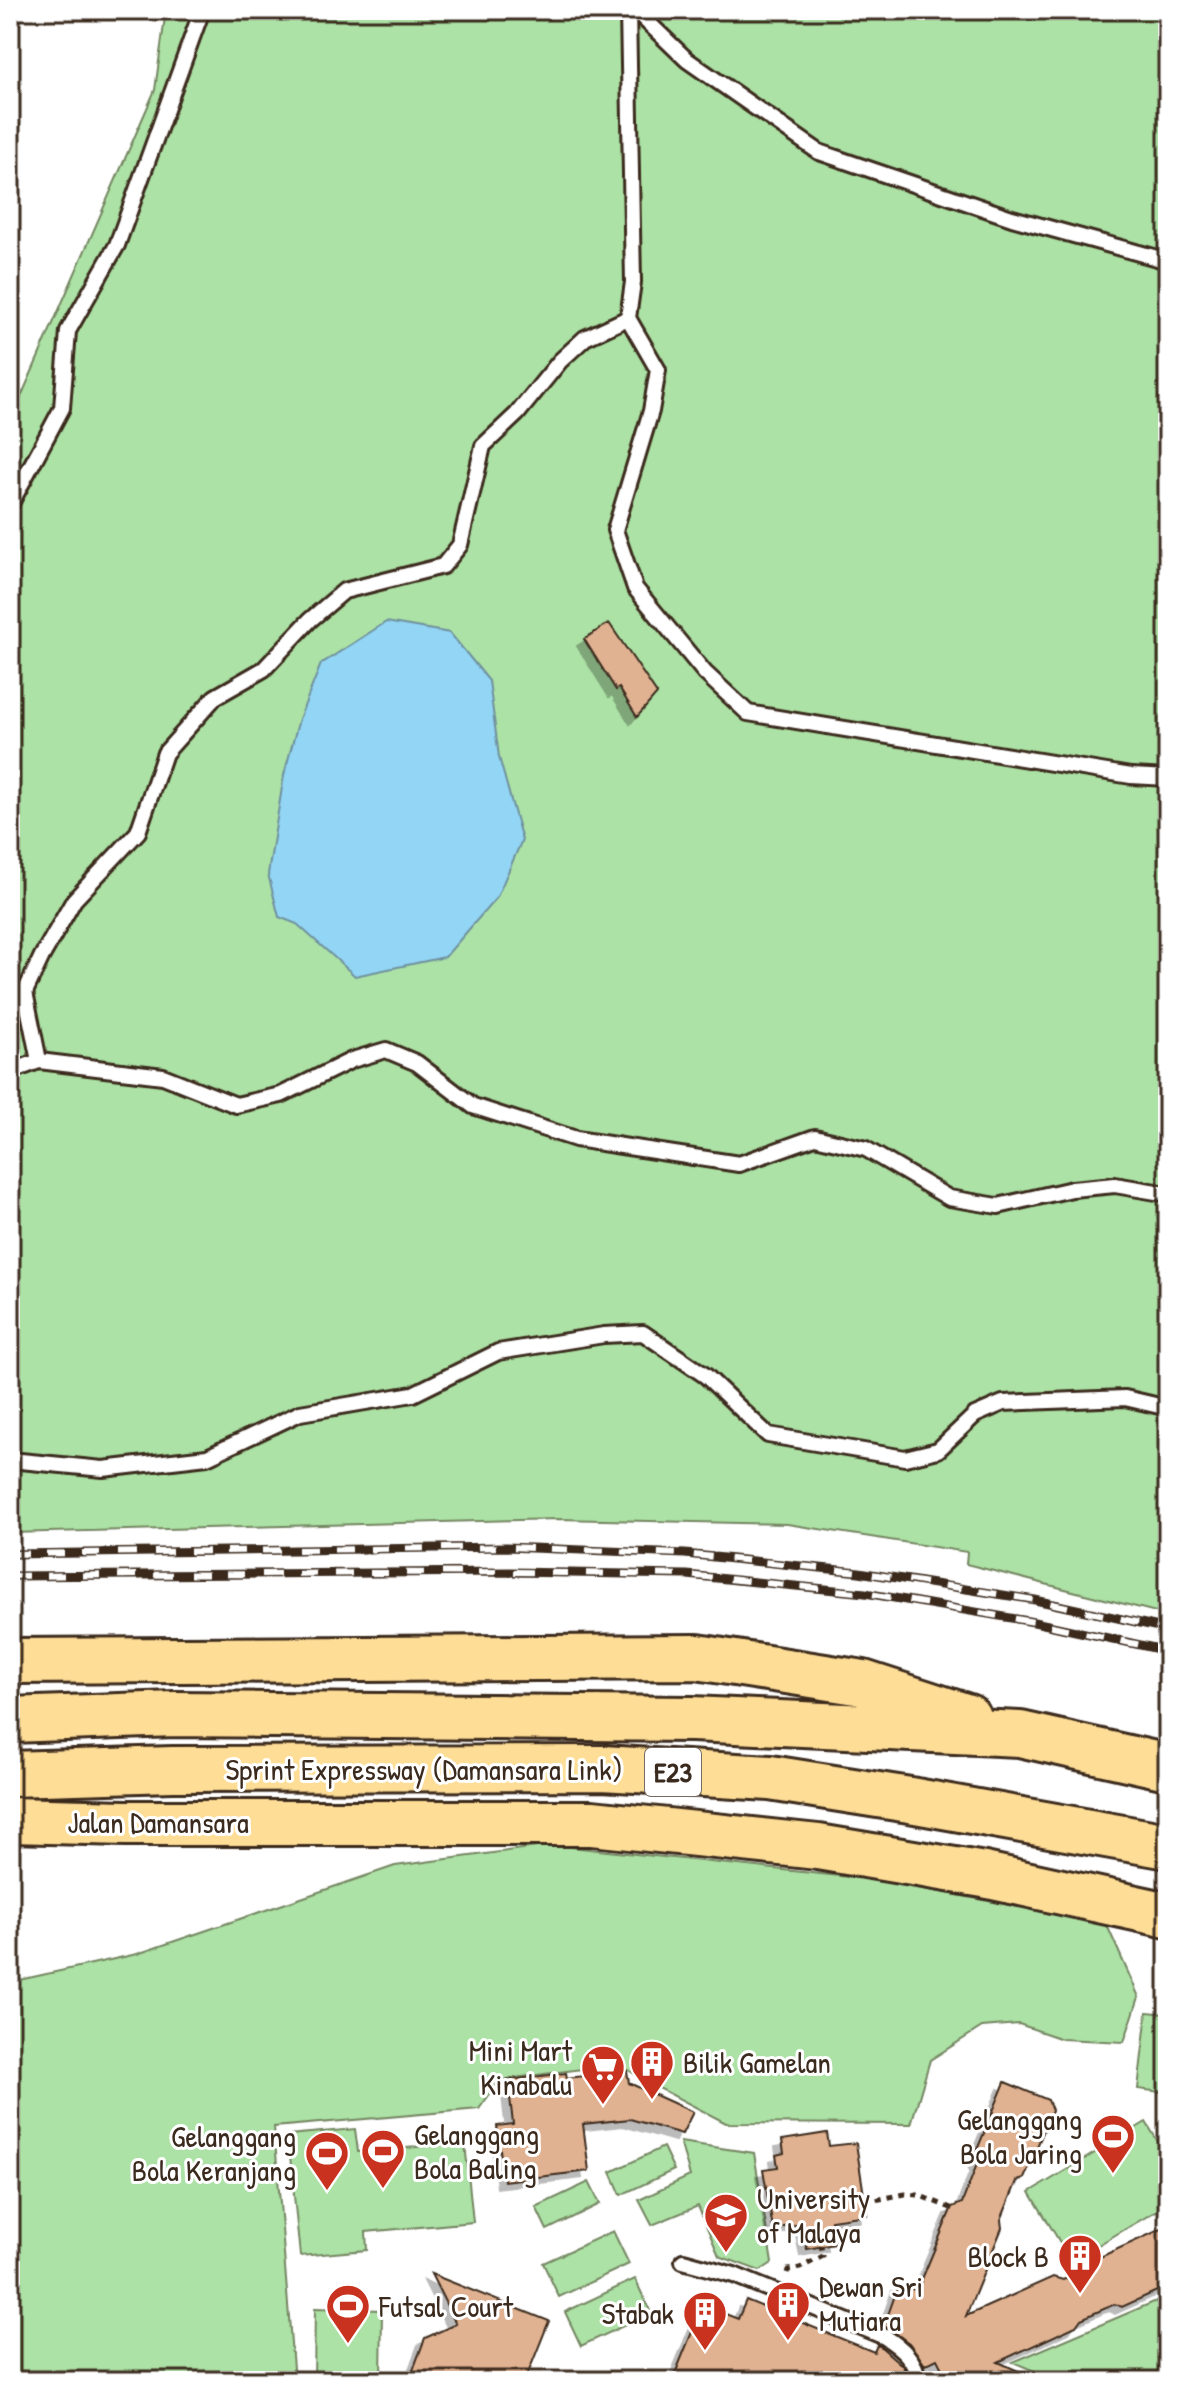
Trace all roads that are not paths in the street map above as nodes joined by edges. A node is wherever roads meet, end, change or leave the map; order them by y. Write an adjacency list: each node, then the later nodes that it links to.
1 (202, 10): 6 (lane)
2 (628, 10): 5 (lane)
3 (635, 10): 4 (lane)
4 (1168, 261)
5 (628, 318): 7 (lane); 8 (lane)
6 (10, 505)
7 (1168, 778)
8 (39, 1061): 9 (lane); 10 (lane)
9 (10, 1072)
10 (1168, 1194)
11 (1168, 1408): 12 (lane)
12 (10, 1460)
13 (10, 1661): 15 (main road)
14 (10, 1720): 15 (main road, Sprint Expressway (Damansara Link) / E23)
15 (1020, 1734): 16 (main road, Sprint Expressway (Damansara Link) / E23)
16 (1168, 1767)
17 (10, 1774): 19 (main road, Sprint Expressway (Damansara Link) / E23)
18 (10, 1823): 20 (main road, Jalan Damansara)
19 (1168, 1846)
20 (1168, 1915)
21 (683, 2261): 22 (lane)
22 (919, 2381)

